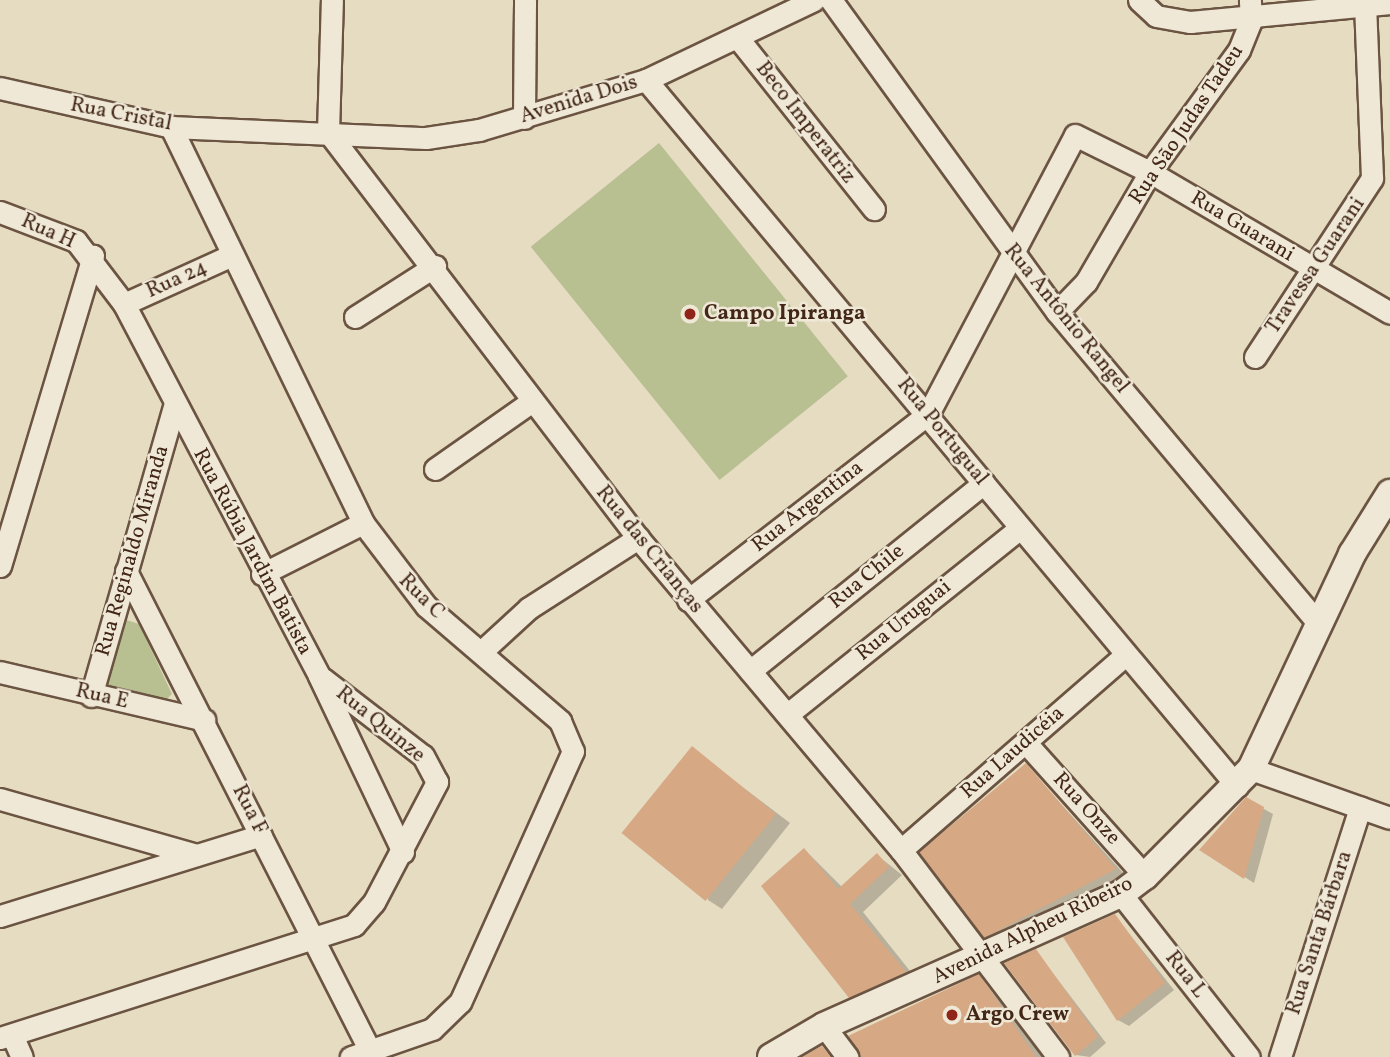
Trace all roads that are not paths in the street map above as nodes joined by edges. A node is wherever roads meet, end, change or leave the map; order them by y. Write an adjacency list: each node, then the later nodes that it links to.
1 (332, 0): 14 (street)
2 (525, 0): 12 (street)
3 (814, 0): 9 (street, Avenida Dois)
4 (831, 0): 18 (street, Rua Antônio Rangel)
5 (1139, 0): 8 (street)
6 (1365, 3): 7 (street); 8 (street); 22 (street, Travessa Guarani)
7 (1390, 3)
8 (1250, 11): 15 (street, Rua São Judas Tadeu)
9 (737, 37): 10 (street, Avenida Dois); 16 (street, Beco Imperatriz)
10 (646, 80): 12 (street, Avenida Dois); 30 (street, Rua Portugual)
11 (0, 88): 13 (street, Rua Cristal)
12 (524, 118): 14 (street, Avenida Dois)
13 (171, 127): 14 (street, Rua Cristal); 20 (street, Rua C)
14 (328, 132): 21 (street, Rua das Crianças)
15 (1150, 172): 18 (street, Rua Guarani); 22 (street, Rua Guarani); 24 (street, Rua São Judas Tadeu)
16 (874, 209)
17 (0, 212): 19 (street, Rua H)
18 (1010, 251): 24 (street, Rua Antônio Rangel); 30 (street)
19 (93, 256): 23 (street, Rua Rúbia Jardim Batista); 37 (street)
20 (230, 256): 23 (street, Rua 24); 34 (street, Rua C)
21 (435, 266): 26 (street); 28 (street, Rua das Crianças)
22 (1317, 271): 25 (street, Rua Guarani); 27 (street, Travessa Guarani)
23 (124, 304): 29 (street, Rua Rúbia Jardim Batista)
24 (1057, 312): 41 (street, Rua Antônio Rangel)
25 (1390, 313)
26 (355, 317)
27 (1255, 357)
28 (531, 401): 31 (street); 36 (street, Rua das Crianças)
29 (174, 406): 38 (street, Rua Reginaldo Miranda); 39 (street, Rua Rúbia Jardim Batista)
30 (928, 414): 32 (street, Rua Portugual); 40 (street, Rua Argentina)
31 (435, 469)
32 (984, 483): 35 (street, Rua Portugual); 44 (street, Rua Chile)
33 (1390, 493): 41 (street, Avenida Alpheu Ribeiro)
34 (363, 523): 39 (street); 42 (street, Rua C)
35 (1020, 528): 43 (street, Rua Portugual); 48 (street, Rua Uruguai)
36 (638, 538): 40 (street, Rua das Crianças); 42 (street)
37 (0, 566)
38 (126, 571): 47 (street, Rua Reginaldo Miranda); 49 (street, Rua F)
39 (262, 574): 46 (street, Rua Rúbia Jardim Batista)
40 (688, 600): 44 (street, Rua das Crianças)
41 (1320, 625): 51 (street, Avenida Alpheu Ribeiro)
42 (481, 652): 66 (street, Rua C)
43 (1125, 655): 50 (street, Rua Laudicéia); 51 (street, Rua Portugual)
44 (750, 671): 48 (street, Rua das Crianças)
45 (0, 672): 47 (street, Rua E)
46 (319, 676): 57 (street, Rua Rúbia Jardim Batista); 57 (street, Rua Quinze)
47 (91, 696): 49 (street, Rua E)
48 (788, 714): 56 (street, Rua das Crianças)
49 (204, 720): 55 (street, Rua F)
50 (1026, 743): 56 (street, Rua Laudicéia); 59 (street, Rua Onze)
51 (1244, 778): 53 (street); 59 (street, Avenida Alpheu Ribeiro)
52 (0, 799): 58 (street)
53 (1360, 808): 54 (street); 72 (street, Rua Santa Bárbara)
54 (1390, 818)
55 (261, 835): 58 (street); 62 (street, Rua F)
56 (901, 850): 63 (street, Rua das Crianças)
57 (403, 852): 62 (street)
58 (196, 855): 61 (street)
59 (1146, 876): 60 (street, Avenida Alpheu Ribeiro)
60 (1121, 894): 63 (street, Avenida Alpheu Ribeiro); 71 (street, Rua L)
61 (0, 916)
62 (319, 941): 65 (street); 66 (street, Rua F)
63 (980, 958): 64 (street, Avenida Alpheu Ribeiro); 70 (street, Rua das Crianças)
64 (824, 1026): 68 (street, Avenida Alpheu Ribeiro); 69 (street)
65 (6, 1037): 67 (street)
66 (360, 1054)
67 (22, 1057)
68 (771, 1057)
69 (847, 1057)
70 (1058, 1057)
71 (1249, 1057)
72 (1280, 1057)

